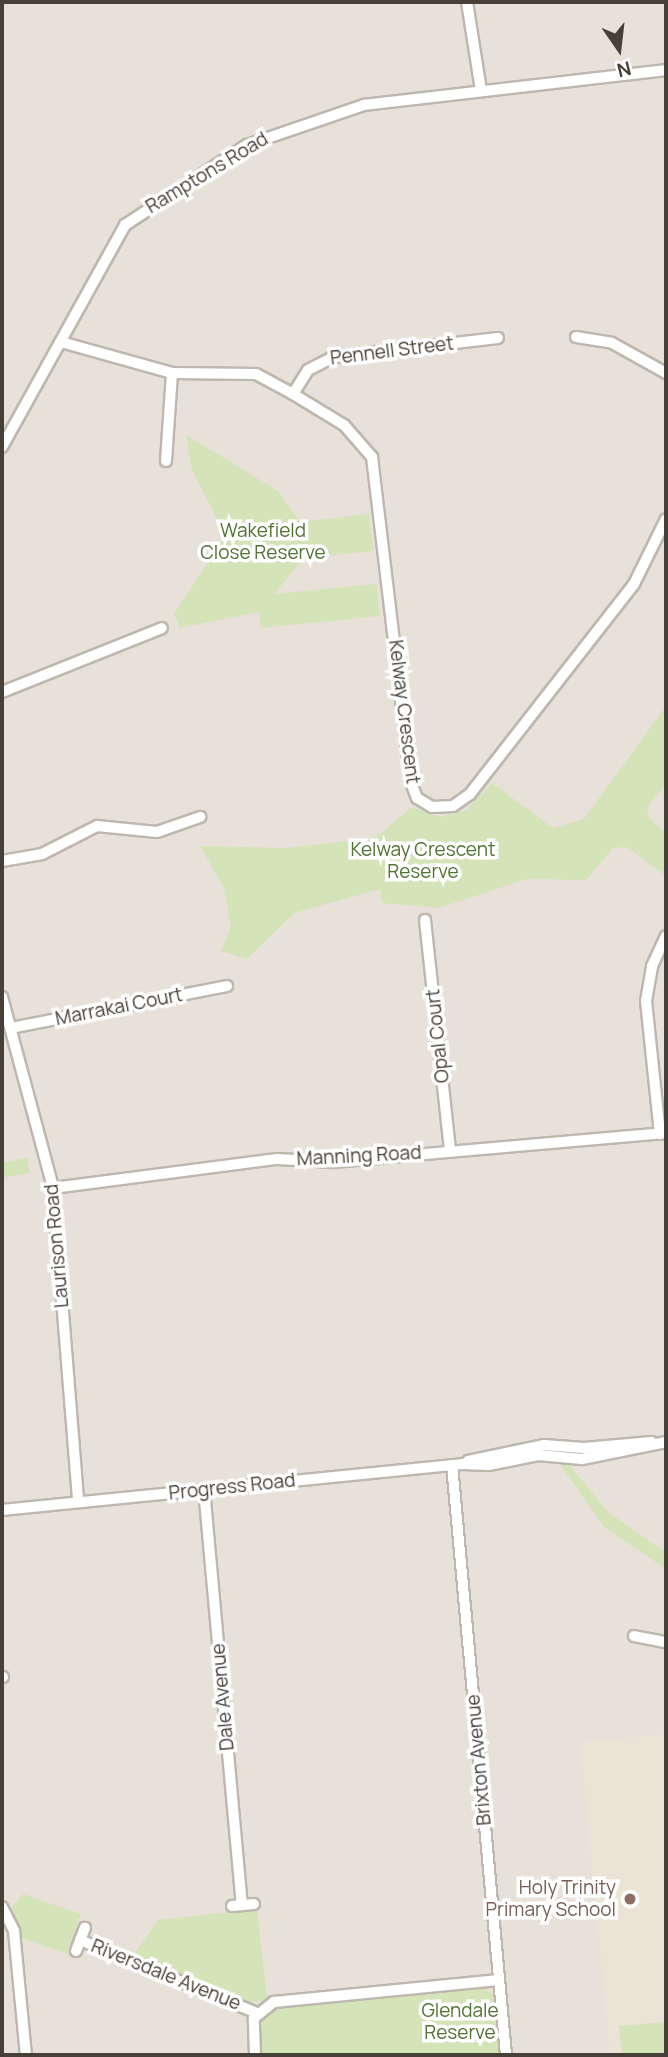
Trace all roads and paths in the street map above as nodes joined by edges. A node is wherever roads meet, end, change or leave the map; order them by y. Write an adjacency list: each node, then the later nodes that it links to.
1 (467, 2): 3 (street)
2 (666, 71): 3 (street, Ramptons Road)
3 (481, 90): 6 (street, Ramptons Road)
4 (576, 337): 8 (street)
5 (498, 338): 9 (street, Pennell Street)
6 (61, 342): 7 (street); 10 (street, Ramptons Road)
7 (172, 373): 9 (street); 11 (street)
8 (666, 373)
9 (293, 394): 12 (street, Kelway Crescent)
10 (2, 447)
11 (166, 461)
12 (666, 519)
13 (162, 628): 14 (street)
14 (2, 692)
15 (200, 817): 16 (street)
16 (2, 861)
17 (425, 920): 23 (street, Opal Court)
18 (666, 936): 22 (street)
19 (227, 986): 21 (street, Marrakai Court)
20 (2, 997): 21 (street, Laurison Road)
21 (11, 1028): 24 (street, Laurison Road)
22 (663, 1134): 23 (street, Manning Road)
23 (450, 1152): 24 (street, Manning Road)
24 (53, 1188): 28 (street, Laurison Road)
25 (662, 1443): 26 (street, Progress Road)
26 (457, 1464): 27 (street, Progress Road); 35 (street, Brixton Avenue)
27 (204, 1489): 28 (street, Progress Road); 32 (street, Dale Avenue)
28 (78, 1502): 29 (street, Progress Road)
29 (2, 1510)
30 (634, 1636): 31 (street)
31 (666, 1642)
32 (243, 1905)
33 (2, 1907): 37 (street)
34 (85, 1928): 36 (street, Riversdale Avenue)
35 (499, 1980): 36 (street, Riversdale Avenue); 39 (street, Brixton Avenue)
36 (257, 2013): 38 (street)
37 (26, 2055)
38 (256, 2055)
39 (506, 2055)

